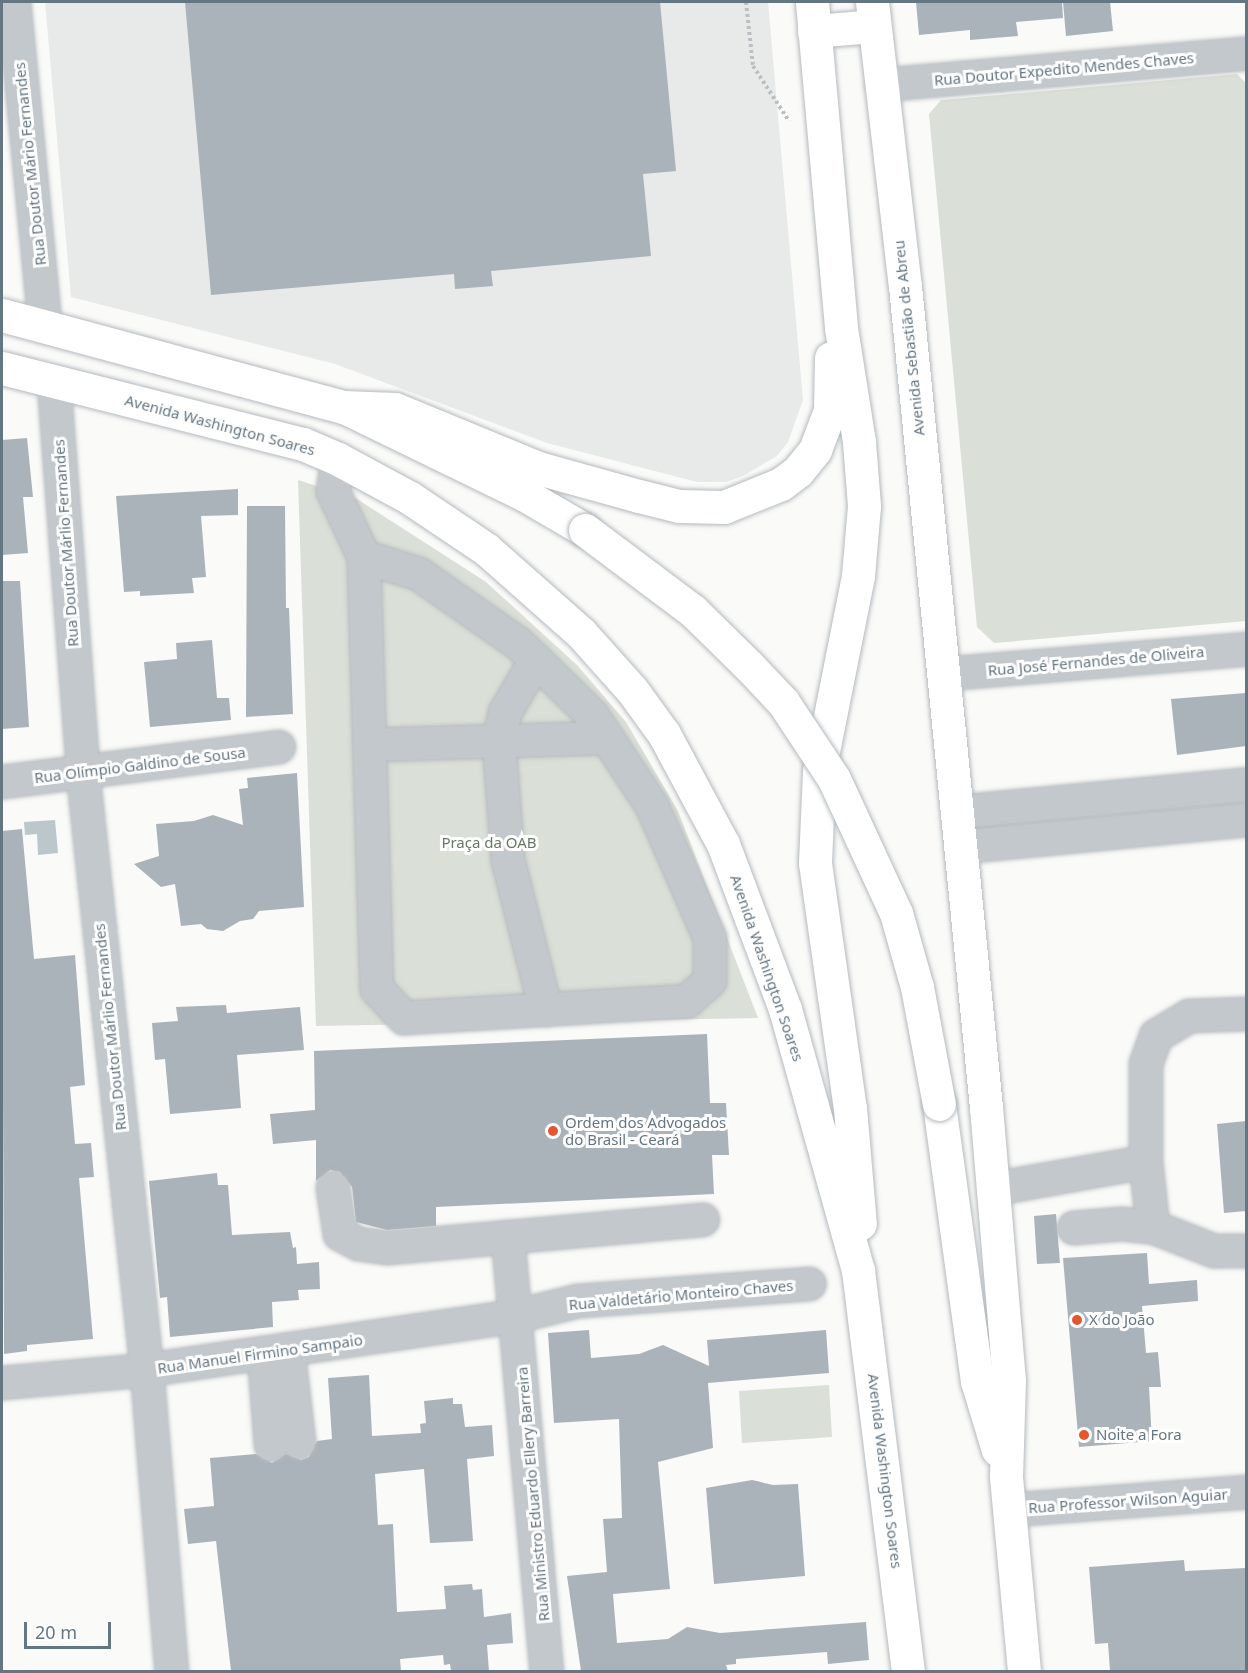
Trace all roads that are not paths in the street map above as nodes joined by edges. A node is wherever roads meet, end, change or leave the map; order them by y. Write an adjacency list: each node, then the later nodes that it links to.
1 (14, 2): 7 (street, Rua Doutor Mário Fernandes)
2 (873, 14): 3 (main road); 5 (main road, Avenida Sebastião de Abreu)
3 (813, 16): 8 (main road)
4 (1246, 54): 5 (street, Rua Doutor Expedito Mendes Chaves)
5 (881, 85): 16 (main road, Avenida Sebastião de Abreu)
6 (2, 315): 7 (main road)
7 (45, 326): 11 (main road)
8 (842, 328): 11 (main road); 37 (main road, Avenida Washington Soares)
9 (2, 368): 10 (main road, Avenida Washington Soares)
10 (54, 382): 12 (main road, Avenida Washington Soares); 21 (street, Rua Doutor Márlio Fernandes)
11 (344, 407): 44 (main road, bridge)
12 (338, 459): 13 (street); 37 (main road, Avenida Washington Soares)
13 (364, 556): 15 (street); 19 (street)
14 (1246, 648): 16 (street, Rua José Fernandes de Oliveira)
15 (536, 660): 17 (street); 18 (street)
16 (945, 674): 24 (main road)
17 (607, 738): 18 (street); 27 (street)
18 (499, 741): 19 (street); 27 (street)
19 (370, 745): 27 (street)
20 (279, 747): 21 (street, Rua Olímpio Galdino de Sousa)
21 (83, 772): 22 (street, Rua Olímpio Galdino de Sousa); 41 (street, Rua Doutor Márlio Fernandes)
22 (2, 782)
23 (1246, 785): 24 (street)
24 (958, 812): 26 (main road)
25 (1246, 820): 26 (street)
26 (961, 847): 31 (main road)
27 (546, 1010)
28 (1246, 1014): 29 (street)
29 (1146, 1162): 31 (street); 33 (street)
30 (333, 1188): 35 (street)
31 (993, 1189): 44 (main road)
32 (703, 1220): 35 (street)
33 (1153, 1227): 34 (street); 36 (street)
34 (1074, 1228)
35 (508, 1237): 39 (street, Rua Ministro Eduardo Ellery Barreira)
36 (1246, 1251)
37 (858, 1270): 49 (main road, Avenida Washington Soares)
38 (809, 1284): 39 (street, Rua Valdetário Monteiro Chaves)
39 (518, 1316): 40 (street, Rua Manuel Firmino Sampaio); 48 (street, Rua Ministro Eduardo Ellery Barreira)
40 (276, 1352): 41 (street, Rua Manuel Firmino Sampaio); 43 (street)
41 (147, 1370): 42 (street, Rua Manuel Firmino Sampaio); 47 (street, Rua Doutor Márlio Fernandes)
42 (2, 1383)
43 (285, 1444)
44 (1006, 1477): 46 (main road)
45 (1246, 1492): 46 (street, Rua Professor Wilson Aguiar)
46 (1008, 1510): 50 (main road)
47 (172, 1671)
48 (547, 1671)
49 (908, 1671)
50 (1024, 1671)

